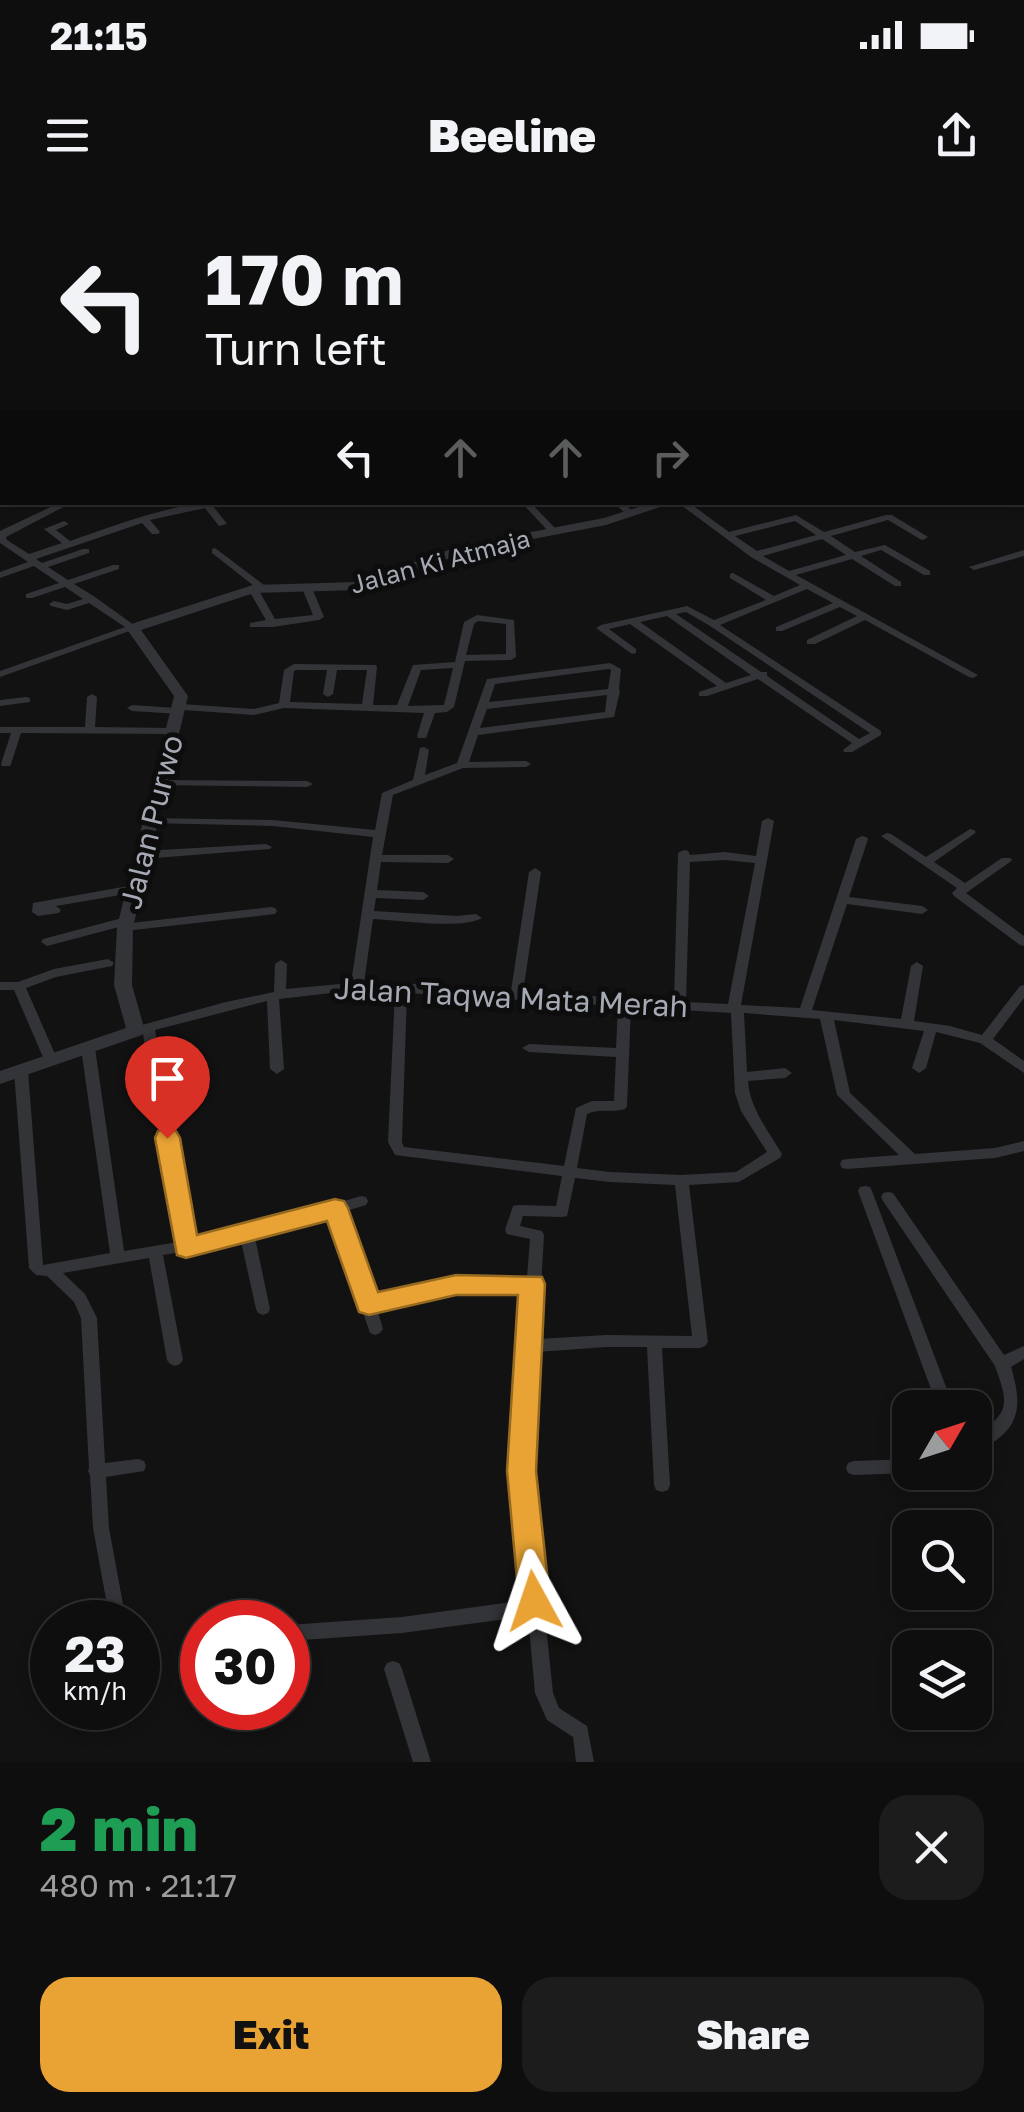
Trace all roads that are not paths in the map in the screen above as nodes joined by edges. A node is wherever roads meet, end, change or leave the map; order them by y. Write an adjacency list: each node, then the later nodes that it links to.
1 (63, 505): 18 (street)
2 (165, 505): 10 (street)
3 (202, 505): 9 (street)
4 (206, 505): 15 (street)
5 (528, 505): 16 (street)
6 (620, 505): 11 (street)
7 (660, 505): 11 (street, Jalan Ki Atmaja)
8 (685, 505): 19 (street)
9 (187, 510): 10 (street); 14 (street)
10 (170, 513): 12 (street)
11 (631, 514): 16 (street, Jalan Ki Atmaja)
12 (144, 519): 17 (street); 22 (street)
13 (64, 524): 22 (street)
14 (193, 524)
15 (222, 524)
16 (553, 531): 40 (street, Jalan Ki Atmaja)
17 (155, 532)
18 (1, 535): 28 (street)
19 (727, 535): 20 (street); 26 (street)
20 (825, 536): 21 (street); 26 (street); 27 (street)
21 (923, 537)
22 (70, 545): 28 (street)
23 (86, 551): 28 (street)
24 (215, 551): 39 (street)
25 (1024, 553): 30 (street)
26 (754, 555): 34 (street)
27 (853, 556): 33 (street); 34 (street); 37 (street)
28 (35, 562): 32 (street); 36 (street)
29 (0, 564): 32 (street)
30 (974, 566)
31 (116, 567): 36 (street)
32 (7, 573)
33 (928, 573)
34 (787, 575): 38 (street)
35 (732, 576): 43 (street)
36 (66, 582): 41 (street); 42 (street)
37 (898, 584)
38 (806, 586): 43 (street); 45 (street)
39 (257, 588): 40 (street, Jalan Ki Atmaja); 49 (street); 52 (street, Jalan Ki Atmaja)
40 (307, 588): 49 (street)
41 (28, 596)
42 (92, 599): 44 (street); 52 (street)
43 (774, 600): 50 (street)
44 (54, 604)
45 (839, 604): 47 (street); 53 (street)
46 (668, 613): 48 (street); 50 (street); 60 (street)
47 (863, 617): 54 (street); 61 (street)
48 (632, 621): 55 (street); 62 (street)
49 (272, 624): 51 (street)
50 (712, 624): 58 (street)
51 (253, 626)
52 (133, 628): 59 (street); 73 (street, Jalan Purwo)
53 (780, 629)
54 (811, 642)
55 (632, 651)
56 (459, 662): 56 (street); 74 (street); 75 (street)
57 (334, 666): 64 (street); 69 (street); 72 (street)
58 (780, 668): 60 (street); 82 (street)
59 (0, 674)
60 (760, 675): 62 (street); 82 (street)
61 (973, 675)
62 (725, 687): 65 (street)
63 (614, 691): 70 (street); 70 (street); 80 (street)
64 (328, 694)
65 (703, 694)
66 (92, 697): 78 (street)
67 (26, 700): 68 (street)
68 (0, 702)
69 (284, 706): 72 (street); 73 (street)
70 (483, 706): 80 (street)
71 (132, 708): 73 (street)
72 (367, 708): 74 (street)
73 (180, 709): 79 (street, Jalan Purwo)
74 (402, 710): 75 (street)
75 (430, 711): 81 (street)
76 (0, 730): 77 (street)
77 (17, 730): 78 (street); 85 (street)
78 (90, 730): 79 (street)
79 (174, 731): 89 (street, Jalan Purwo)
80 (474, 732): 87 (street)
81 (422, 736)
82 (860, 744): 84 (street)
83 (424, 750): 88 (street)
84 (848, 750)
85 (6, 764)
86 (526, 764): 87 (street)
87 (462, 765): 88 (street)
88 (418, 781): 94 (street)
89 (159, 783): 90 (street); 91 (street, Jalan Purwo)
90 (307, 784)
91 (150, 820): 94 (street); 98 (street, Jalan Purwo)
92 (768, 821): 101 (street)
93 (970, 832): 103 (street)
94 (378, 834): 99 (street)
95 (887, 836): 103 (street)
96 (862, 839): 109 (street)
97 (266, 847): 98 (street)
98 (142, 855): 105 (street, Jalan Purwo)
99 (376, 858): 100 (street); 107 (street)
100 (448, 859)
101 (761, 860): 129 (street); 130 (street)
102 (1006, 860): 106 (street)
103 (926, 862): 106 (street)
104 (535, 872): 125 (street)
105 (134, 888): 110 (street); 115 (street, Jalan Purwo)
106 (964, 892): 117 (street)
107 (373, 894): 108 (street); 113 (street)
108 (423, 896)
109 (842, 900): 111 (street); 131 (street)
110 (55, 910)
111 (922, 910)
112 (271, 911): 115 (street)
113 (370, 915): 114 (street); 123 (street)
114 (476, 918)
115 (126, 924): 116 (street); 135 (street, Jalan Purwo)
116 (47, 942)
117 (1024, 942)
118 (108, 963): 122 (street)
119 (280, 964): 126 (street)
120 (917, 966): 133 (street)
121 (0, 986): 122 (street)
122 (19, 986): 140 (street)
123 (357, 986): 124 (street, Jalan Taqwa Mata Merah); 126 (street, Jalan Taqwa Mata Merah)
124 (401, 988): 125 (street, Jalan Taqwa Mata Merah); 151 (street)
125 (517, 993): 128 (street, Jalan Taqwa Mata Merah)
126 (277, 995): 135 (street, Jalan Taqwa Mata Merah); 143 (street)
127 (1021, 999): 136 (street)
128 (625, 1000): 129 (street, Jalan Taqwa Mata Merah); 139 (street)
129 (680, 1004): 130 (street, Jalan Taqwa Mata Merah)
130 (736, 1008): 131 (street, Jalan Taqwa Mata Merah); 146 (street)
131 (805, 1013): 132 (street, Jalan Taqwa Mata Merah)
132 (826, 1015): 133 (street, Jalan Taqwa Mata Merah); 149 (street)
133 (907, 1024): 134 (street, Jalan Taqwa Mata Merah)
134 (931, 1028): 136 (street, Jalan Taqwa Mata Merah); 141 (street)
135 (142, 1029): 137 (street, Jalan Taqwa Mata Merah); 158 (street)
136 (985, 1040): 142 (street, Jalan Taqwa Mata Merah)
137 (88, 1048): 140 (street, Jalan Taqwa Mata Merah); 160 (street)
138 (530, 1048): 139 (street)
139 (624, 1053): 151 (street)
140 (51, 1061): 144 (street, Jalan Taqwa Mata Merah)
141 (918, 1068)
142 (1024, 1068)
143 (277, 1070)
144 (21, 1071): 147 (street, Jalan Taqwa Mata Merah); 161 (street)
145 (785, 1073): 146 (street)
146 (742, 1077): 152 (street)
147 (0, 1078)
148 (1024, 1146): 149 (street)
149 (911, 1158): 150 (street)
150 (847, 1164)
151 (570, 1171): 152 (street); 162 (street)
152 (681, 1180): 166 (street)
153 (865, 1191): 171 (street)
154 (888, 1197): 170 (street)
155 (361, 1202): 156 (street)
156 (335, 1208): 157 (street); 163 (street)
157 (247, 1235): 158 (street); 164 (street)
158 (186, 1248): 159 (street)
159 (155, 1252): 160 (street); 169 (street)
160 (118, 1258): 161 (street)
161 (50, 1270): 176 (street)
162 (532, 1284): 163 (street); 167 (street)
163 (369, 1305): 165 (street)
164 (262, 1309)
165 (376, 1328)
166 (654, 1343): 167 (street); 177 (street)
167 (531, 1346): 178 (street)
168 (1024, 1352): 170 (street)
169 (175, 1360)
170 (1002, 1364): 172 (street)
171 (939, 1390)
172 (992, 1430)
173 (138, 1466): 176 (street)
174 (892, 1467): 175 (street)
175 (854, 1468)
176 (96, 1471): 179 (street)
177 (662, 1485)
178 (534, 1598): 180 (street); 183 (street)
179 (113, 1600)
180 (310, 1631)
181 (393, 1669): 182 (street)
182 (422, 1762)
183 (586, 1762)

